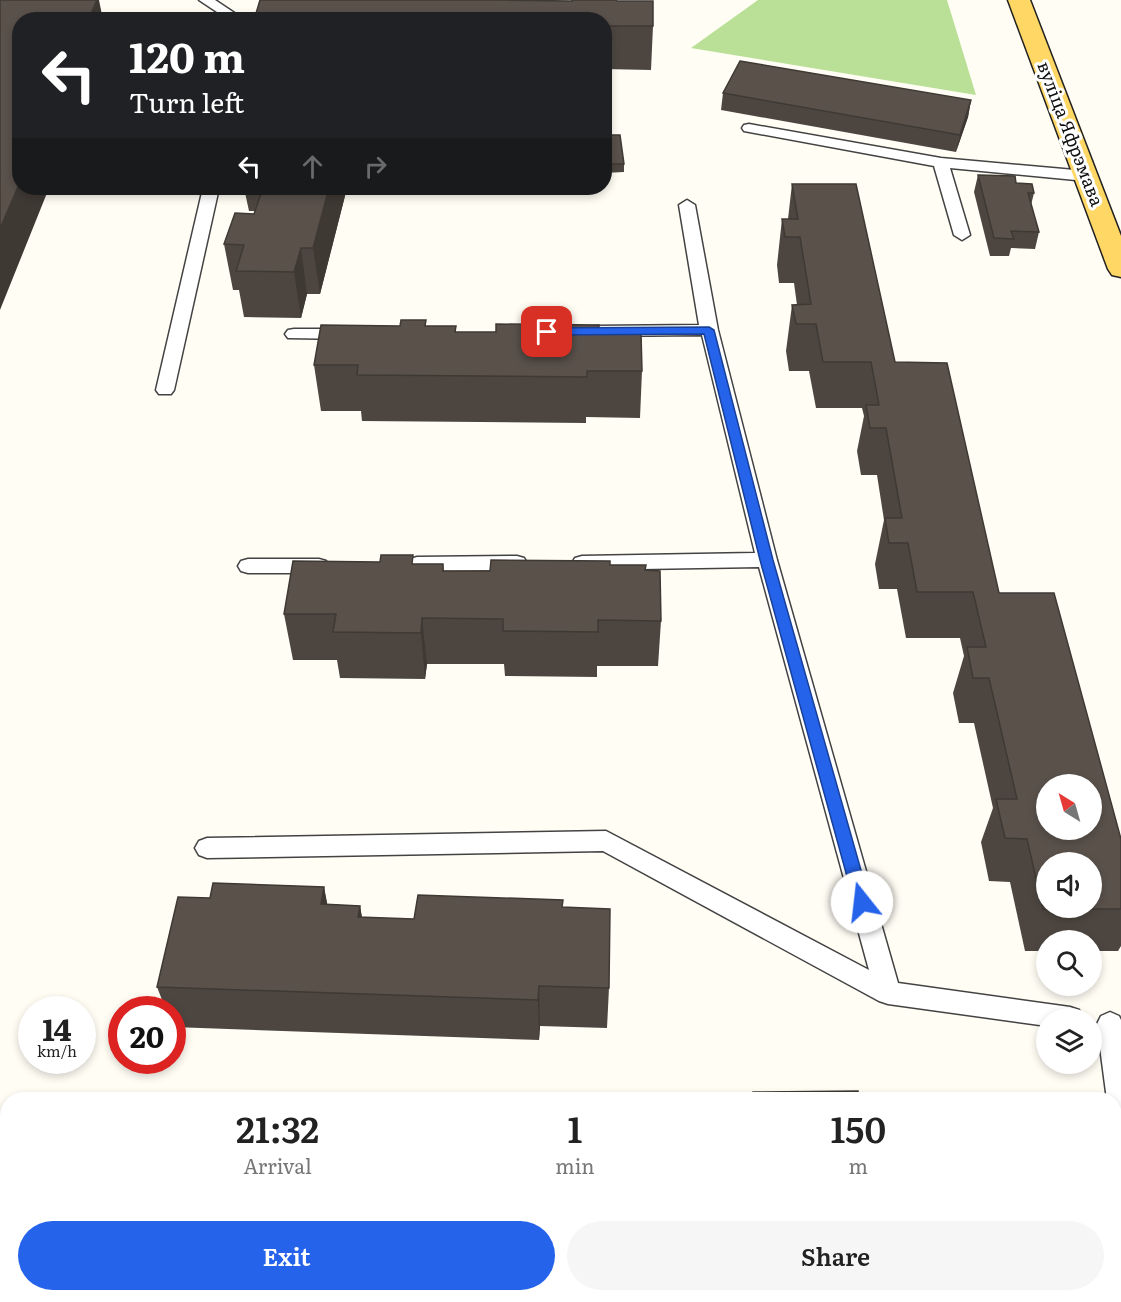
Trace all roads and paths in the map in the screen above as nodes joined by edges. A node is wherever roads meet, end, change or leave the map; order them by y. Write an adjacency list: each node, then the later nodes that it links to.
1 (206, 0): 3 (lane)
2 (1019, 0): 6 (main road, вуліца Яфрэмава)
3 (226, 12)
4 (749, 128): 5 (lane)
5 (941, 163): 6 (lane); 9 (lane)
6 (1086, 176): 10 (main road, вуліца Яфрэмава)
7 (209, 195): 15 (lane)
8 (687, 205): 11 (lane)
9 (962, 235)
10 (1121, 269)
11 (709, 330): 12 (lane); 16 (lane)
12 (578, 332)
13 (294, 334): 14 (lane)
14 (365, 334)
15 (165, 390)
16 (767, 560): 18 (lane); 23 (lane)
17 (531, 563): 20 (lane)
18 (566, 563)
19 (342, 565): 21 (lane)
20 (401, 565)
21 (248, 566)
22 (207, 848): 23 (lane)
23 (888, 993): 24 (lane)
24 (1036, 1013)
25 (1108, 1023): 26 (lane)
26 (1118, 1092)

